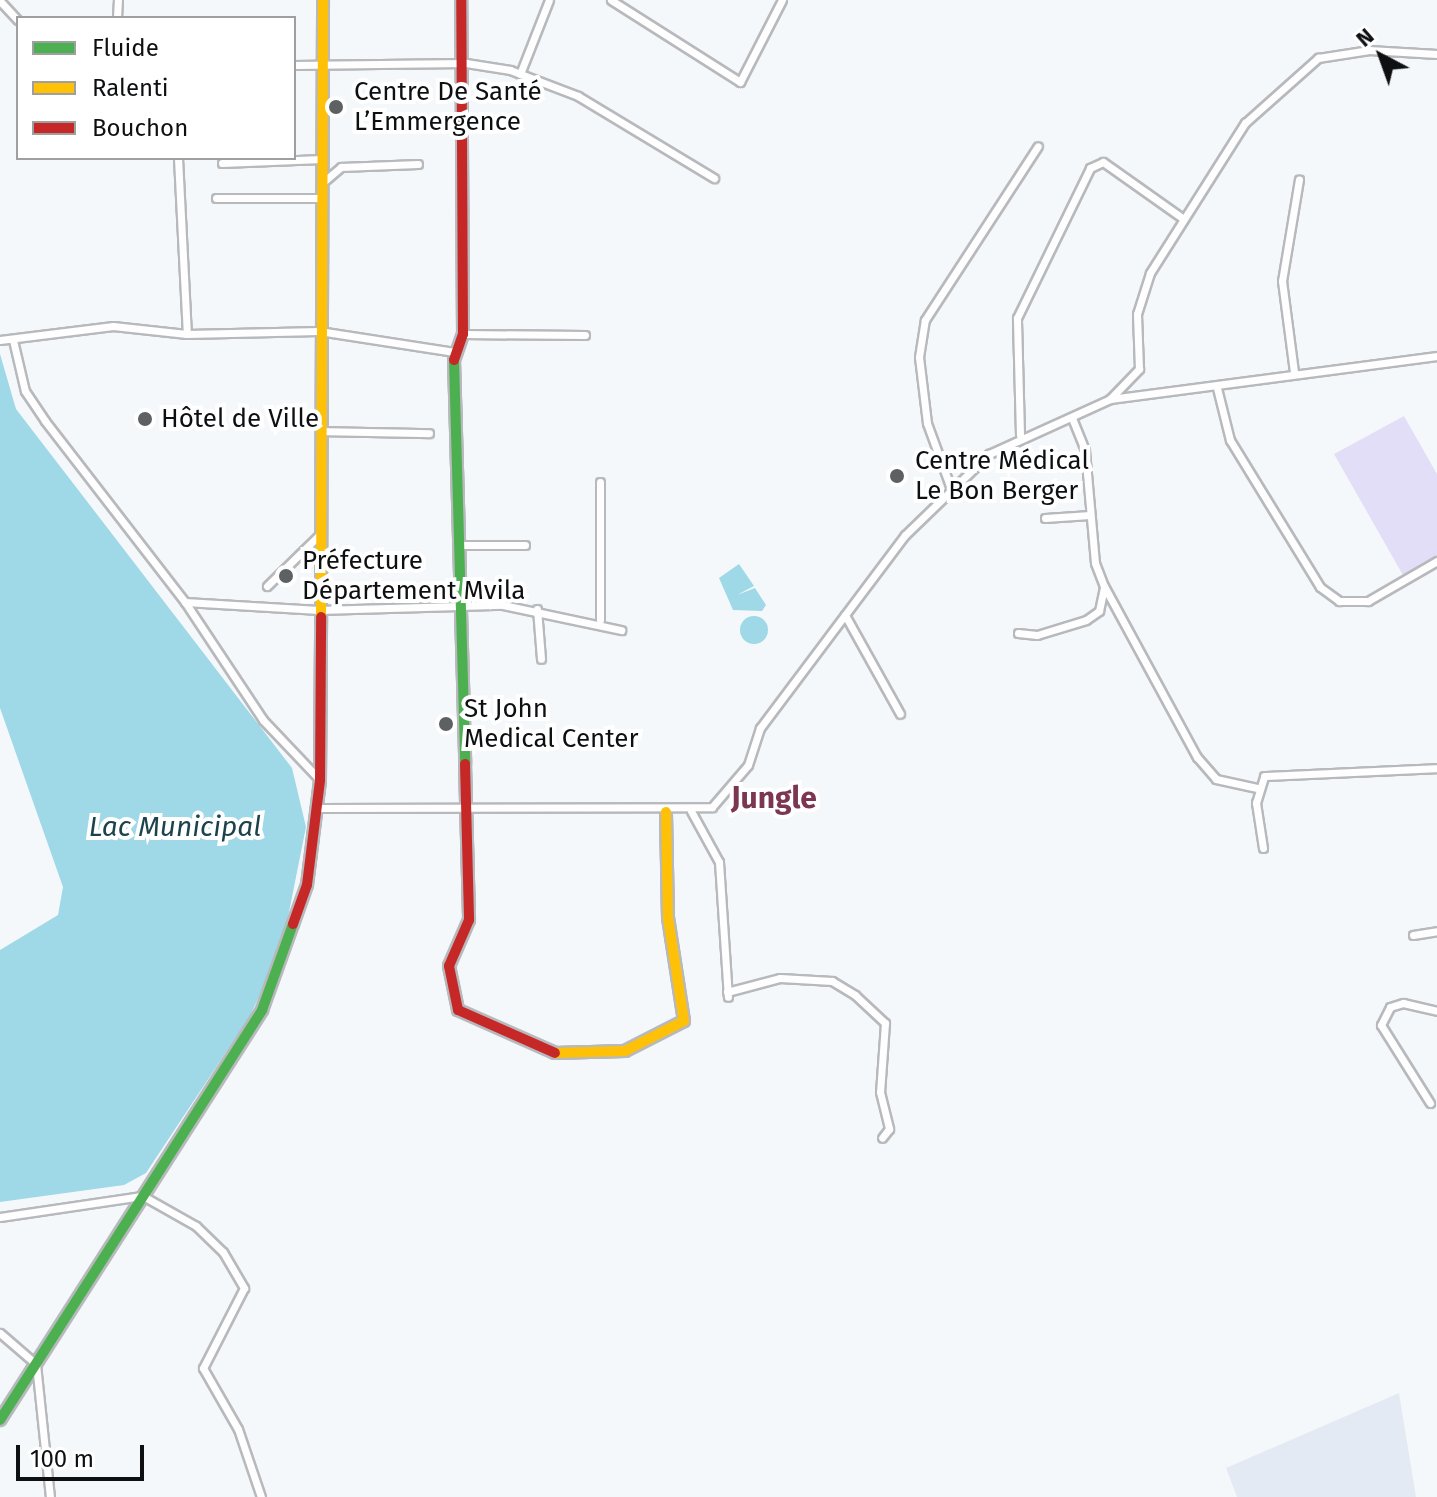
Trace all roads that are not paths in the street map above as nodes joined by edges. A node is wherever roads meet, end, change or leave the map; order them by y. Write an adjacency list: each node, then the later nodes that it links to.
1 (323, 0): 10 (street)
2 (461, 0): 9 (street)
3 (549, 0): 12 (street)
4 (611, 0): 5 (street)
5 (782, 0)
6 (0, 1): 7 (street)
7 (16, 18)
8 (1437, 54): 23 (street)
9 (466, 63): 10 (street); 12 (street); 26 (street)
10 (322, 64): 11 (street); 14 (street)
11 (296, 65)
12 (520, 74): 18 (street)
13 (1038, 146): 40 (street)
14 (322, 159): 16 (street); 20 (street)
15 (178, 160): 25 (street)
16 (222, 163)
17 (418, 164): 20 (street)
18 (714, 178)
19 (1299, 179): 32 (street)
20 (320, 184): 22 (street)
21 (216, 198): 22 (street)
22 (321, 198): 24 (street)
23 (1181, 217): 34 (street); 38 (street)
24 (319, 331): 25 (street); 30 (street); 36 (street)
25 (187, 334): 29 (street)
26 (463, 334): 27 (street); 30 (street)
27 (585, 335)
28 (0, 340): 29 (street)
29 (13, 340): 49 (street)
30 (454, 352): 44 (street)
31 (1437, 356): 32 (street)
32 (1294, 372): 33 (street)
33 (1217, 388): 34 (street); 46 (street)
34 (1110, 399): 35 (street)
35 (1072, 418): 38 (street); 41 (street)
36 (319, 431): 37 (street); 43 (street)
37 (429, 433)
38 (1020, 435): 40 (street)
39 (600, 482): 54 (street)
40 (950, 486): 53 (street)
41 (1090, 515): 42 (street); 48 (street)
42 (1045, 518)
43 (319, 535): 47 (street); 52 (street)
44 (460, 545): 45 (street); 50 (street)
45 (525, 545)
46 (1437, 561)
47 (267, 586)
48 (1104, 586): 56 (street); 61 (street)
49 (185, 602): 52 (street); 60 (street)
50 (459, 606): 51 (street); 52 (street); 63 (street)
51 (537, 609): 54 (street); 57 (street)
52 (319, 610): 60 (street)
53 (845, 615): 58 (street); 64 (street)
54 (600, 620): 55 (street)
55 (621, 630)
56 (1018, 633)
57 (541, 659)
58 (900, 714)
59 (1437, 768): 61 (street)
60 (320, 780): 62 (street)
61 (1257, 788): 66 (street)
62 (319, 808): 63 (street); 72 (street)
63 (463, 810): 65 (street); 65 (street)
64 (691, 811): 65 (street); 71 (street)
65 (666, 812)
66 (1263, 848)
67 (1437, 931): 68 (street)
68 (1413, 935)
69 (1437, 1011): 70 (street)
70 (1430, 1103)
71 (882, 1138)
72 (143, 1196): 73 (street); 75 (street); 78 (street)
73 (0, 1217)
74 (0, 1333): 75 (street)
75 (36, 1364): 76 (street); 77 (street)
76 (0, 1420)
77 (50, 1497)
78 (261, 1497)

